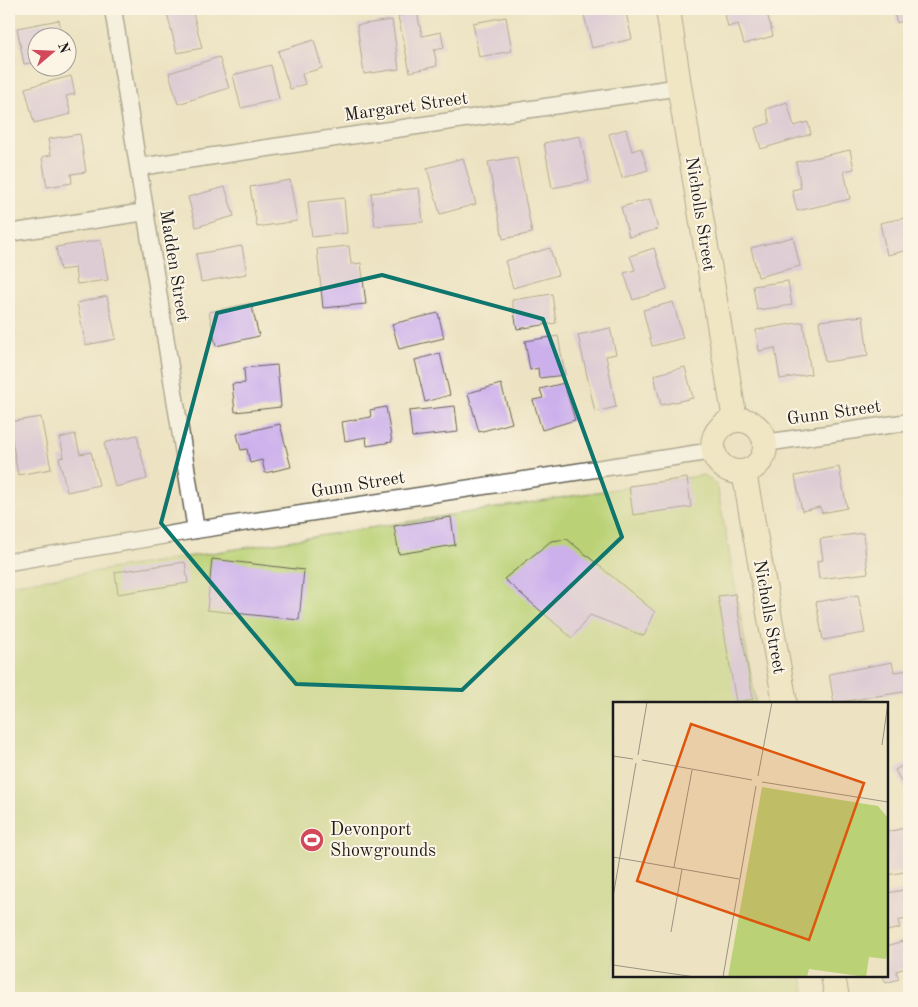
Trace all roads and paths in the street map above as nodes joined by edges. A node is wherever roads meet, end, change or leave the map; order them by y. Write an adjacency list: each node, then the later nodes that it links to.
1 (113, 9): 4 (street, Madden Street)
2 (668, 9): 3 (street, Nicholls Street)
3 (679, 85): 4 (street, Margaret Street); 7 (street, Nicholls Street)
4 (138, 167): 5 (street, Madden Street)
5 (145, 212): 6 (street); 12 (street, Madden Street)
6 (9, 233)
7 (734, 420): 9 (street); 10 (street)
8 (909, 422): 9 (street, Gunn Street)
9 (765, 443): 11 (street)
10 (713, 451): 11 (street); 12 (street, Gunn Street)
11 (744, 472): 14 (street, Nicholls Street)
12 (196, 530): 13 (street, Gunn Street)
13 (9, 562)
14 (785, 702)
15 (833, 977): 16 (street)
16 (837, 998)

